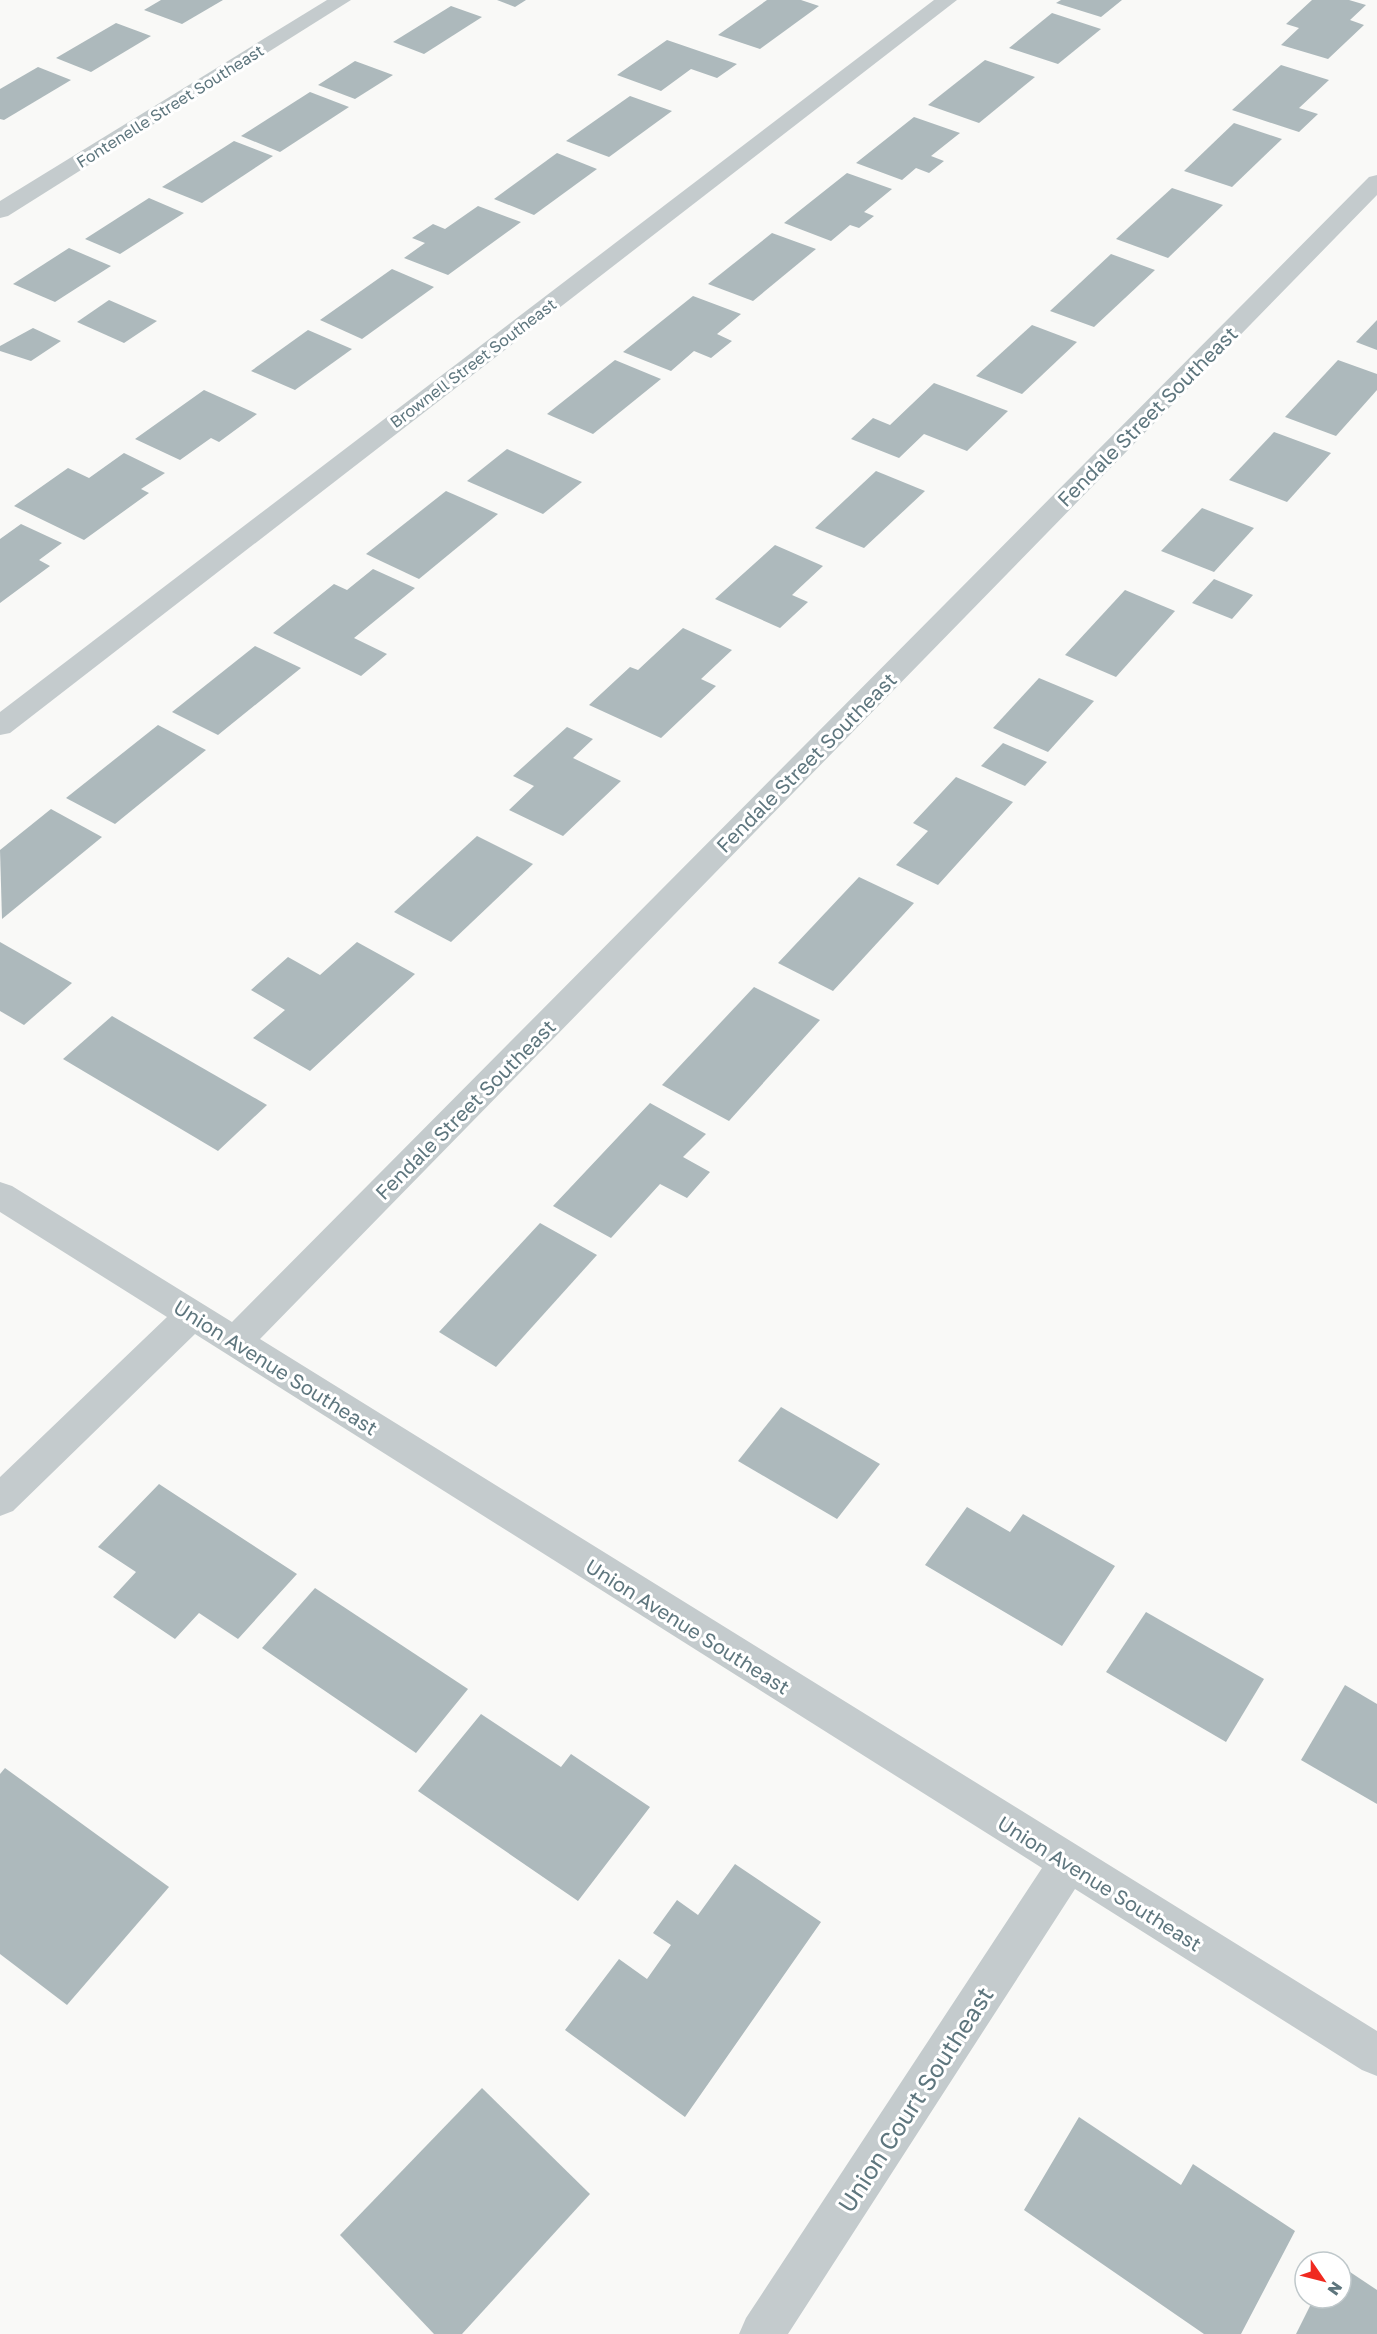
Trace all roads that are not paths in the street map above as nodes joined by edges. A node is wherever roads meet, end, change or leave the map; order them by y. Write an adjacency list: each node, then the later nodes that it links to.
1 (341, 0): 4 (street, Fontenelle Street Southeast)
2 (946, 0): 5 (street, Brownell Street Southeast)
3 (1377, 182): 8 (street, Fendale Street Southeast)
4 (0, 211)
5 (0, 726)
6 (0, 1194): 7 (street, Union Avenue Southeast)
7 (193, 1314): 8 (street, Union Avenue Southeast); 9 (street)
8 (235, 1342): 10 (street, Union Avenue Southeast)
9 (0, 1500)
10 (1068, 1864): 11 (street, Union Avenue Southeast); 12 (street, Union Court Southeast)
11 (1377, 2055)
12 (762, 2334)

